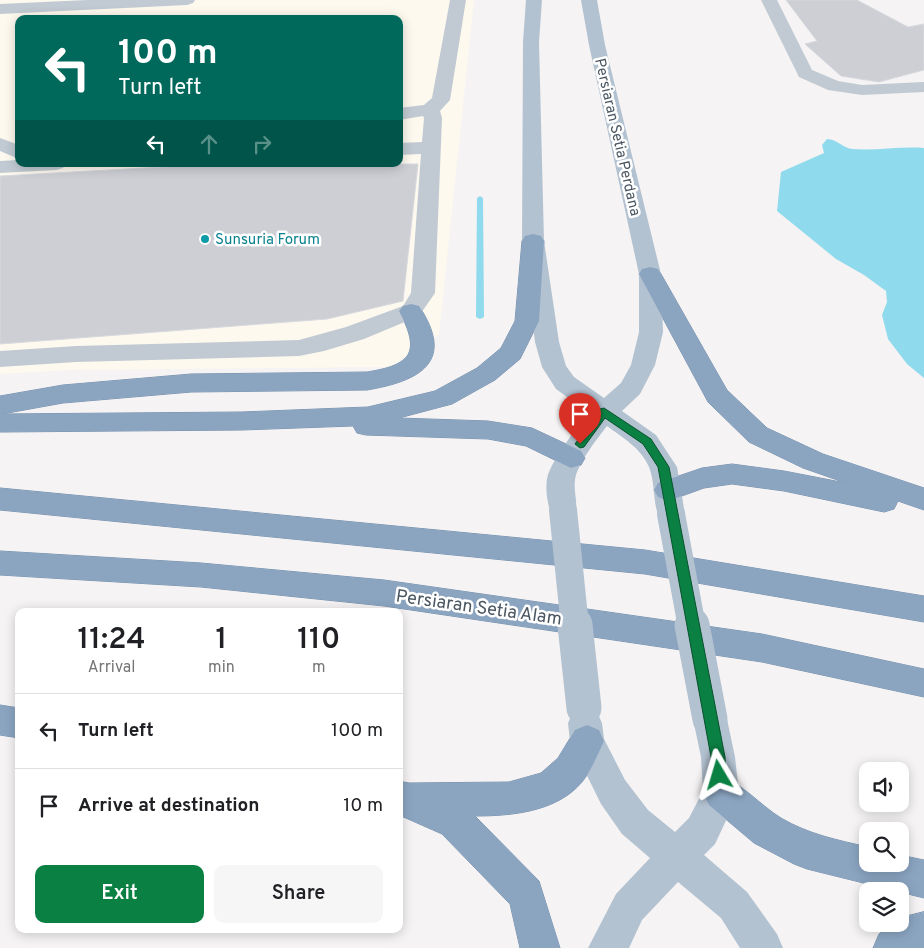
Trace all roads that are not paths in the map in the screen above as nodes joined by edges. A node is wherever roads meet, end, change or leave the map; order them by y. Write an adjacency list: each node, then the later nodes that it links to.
1 (187, 0): 6 (street)
2 (458, 0): 8 (street)
3 (534, 0): 18 (main road)
4 (589, 0): 19 (main road, Persiaran Setia Perdana)
5 (770, 0): 7 (street)
6 (0, 8)
7 (924, 86)
8 (430, 110): 9 (street); 13 (street)
9 (403, 113)
10 (15, 135): 11 (street)
11 (0, 136)
12 (0, 144): 15 (street)
13 (430, 148): 14 (street); 20 (street)
14 (403, 149)
15 (15, 151)
16 (15, 166): 17 (street)
17 (0, 167)
18 (533, 241): 23 (main road); 24 (highway)
19 (650, 274): 23 (main road, Persiaran Setia Perdana); 28 (highway)
20 (411, 311): 21 (street); 22 (highway)
21 (0, 359)
22 (0, 404)
23 (604, 412): 26 (main road, Persiaran Setia Perdana); 29 (main road)
24 (242, 421): 25 (highway); 26 (highway)
25 (0, 423)
26 (571, 458): 36 (main road, Persiaran Setia Perdana, bridge)
27 (0, 499): 32 (highway)
28 (924, 499)
29 (669, 502): 30 (highway); 37 (main road, bridge)
30 (924, 508)
31 (0, 563): 33 (highway, Persiaran Setia Alam)
32 (924, 610)
33 (924, 683)
34 (0, 720): 35 (highway)
35 (15, 723)
36 (585, 724): 38 (highway); 39 (main road)
37 (721, 793): 39 (main road); 40 (highway)
38 (404, 799): 42 (highway)
39 (678, 856): 43 (main road); 44 (main road)
40 (924, 879)
41 (924, 931): 45 (highway)
42 (540, 948)
43 (608, 948)
44 (763, 948)
45 (893, 948)

